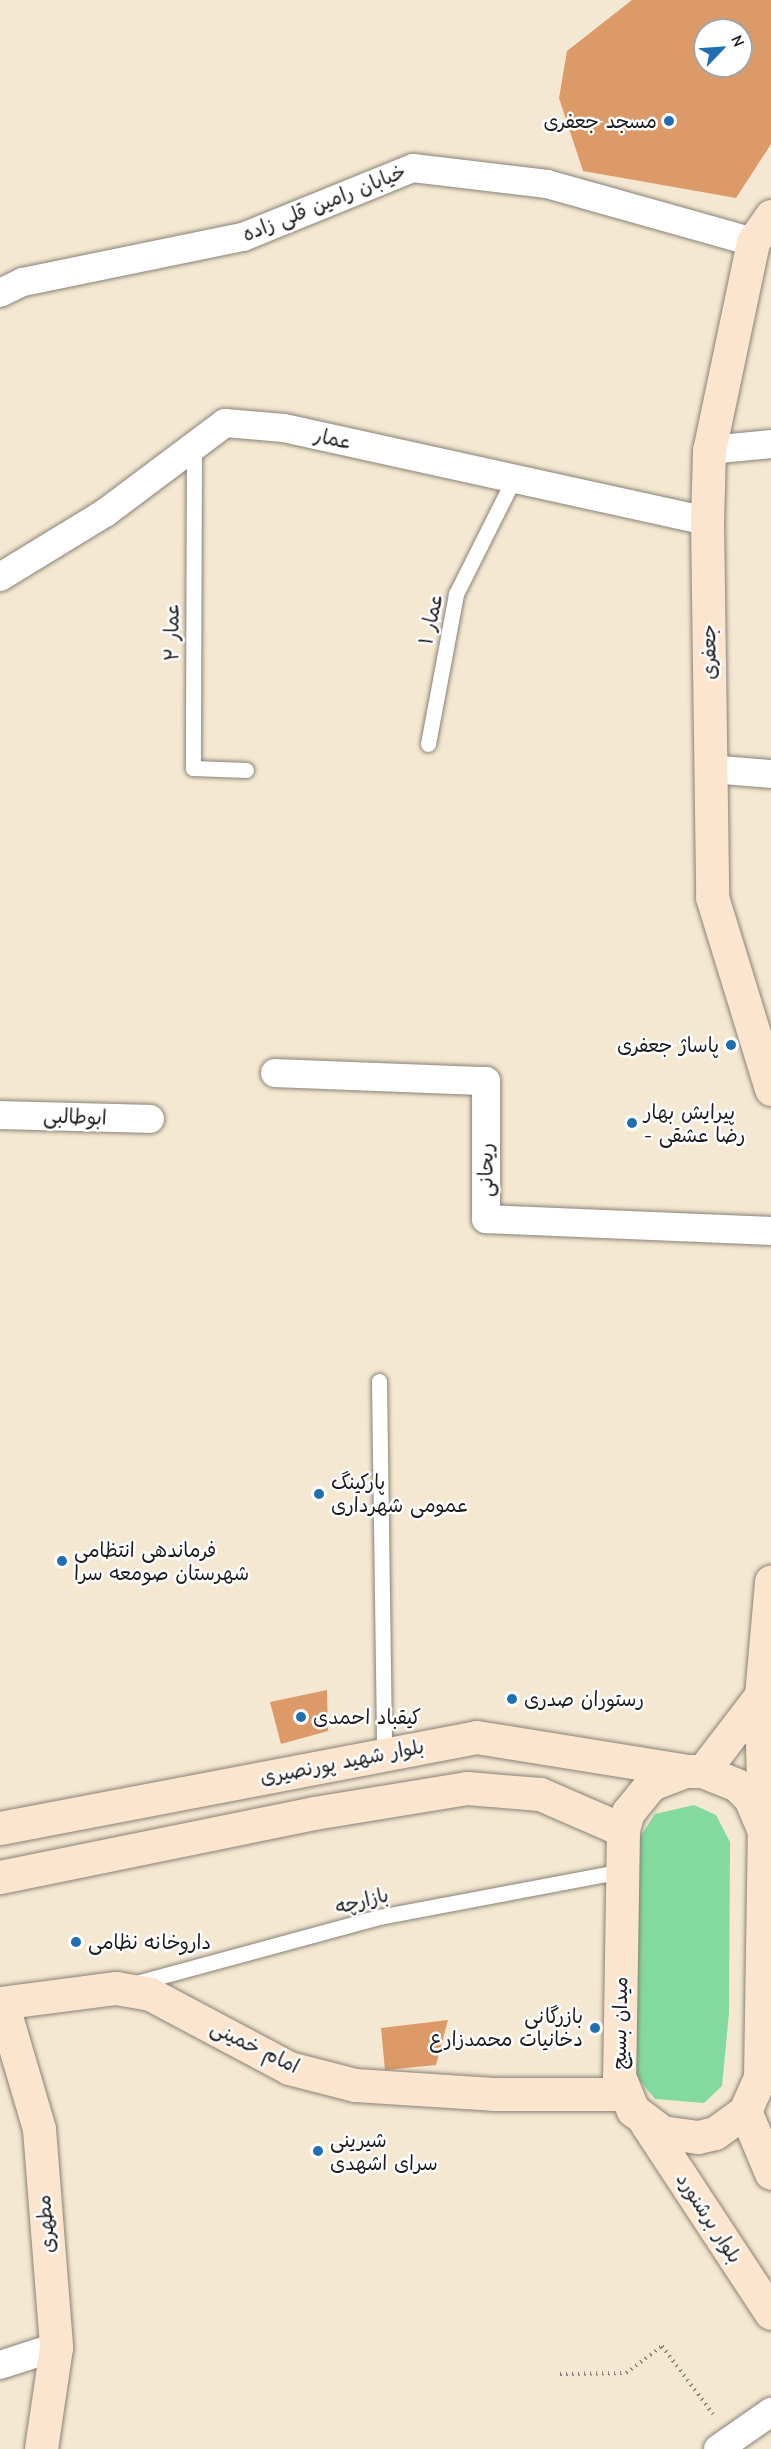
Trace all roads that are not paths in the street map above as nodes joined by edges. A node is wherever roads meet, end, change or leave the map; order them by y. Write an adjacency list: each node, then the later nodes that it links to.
1 (762, 229): 2 (street, خیابان رامین قلی زاده); 5 (main road, جعفری)
2 (0, 293)
3 (194, 444): 6 (street, عمار); 8 (street, عمار); 11 (lane, عمار ۲)
4 (771, 444): 5 (street)
5 (709, 450): 7 (main road, جعفری)
6 (514, 478): 7 (street, عمار); 9 (lane, عمار ۱)
7 (707, 520): 10 (main road, جعفری)
8 (0, 577)
9 (428, 744)
10 (711, 769): 12 (street); 14 (main road, جعفری)
11 (246, 770)
12 (771, 774)
13 (275, 1073): 17 (street, ریحانی)
14 (771, 1089)
15 (0, 1115): 16 (street, ابوطالبی)
16 (150, 1119)
17 (771, 1231)
18 (379, 1381): 21 (lane)
19 (771, 1581): 20 (main road)
20 (768, 1690): 22 (main road); 25 (main road)
21 (384, 1754): 22 (main road, بلوار شهید پورنصیری); 23 (main road, بلوار شهید پورنصیری)
22 (694, 1771): 24 (main road, میدان بسیج); 25 (main road)
23 (0, 1828)
24 (623, 1830): 26 (main road, میدان بسیج); 27 (main road)
25 (764, 1831): 30 (main road)
26 (622, 1871): 28 (lane, بازارچه); 31 (main road, میدان بسیج)
27 (0, 1877)
28 (116, 1988): 29 (main road, امام خمینی); 31 (main road, امام خمینی)
29 (1, 2003): 36 (main road, مطهری)
30 (766, 2019): 32 (main road)
31 (624, 2094): 33 (main road, میدان بسیج)
32 (757, 2099): 33 (main road); 34 (main road)
33 (646, 2123): 35 (main road, بلوار برشنورد)
34 (771, 2173)
35 (771, 2313)
36 (56, 2347): 37 (street); 40 (main road, مطهری)
37 (0, 2365)
38 (771, 2412): 39 (street)
39 (725, 2444)
40 (41, 2449)

